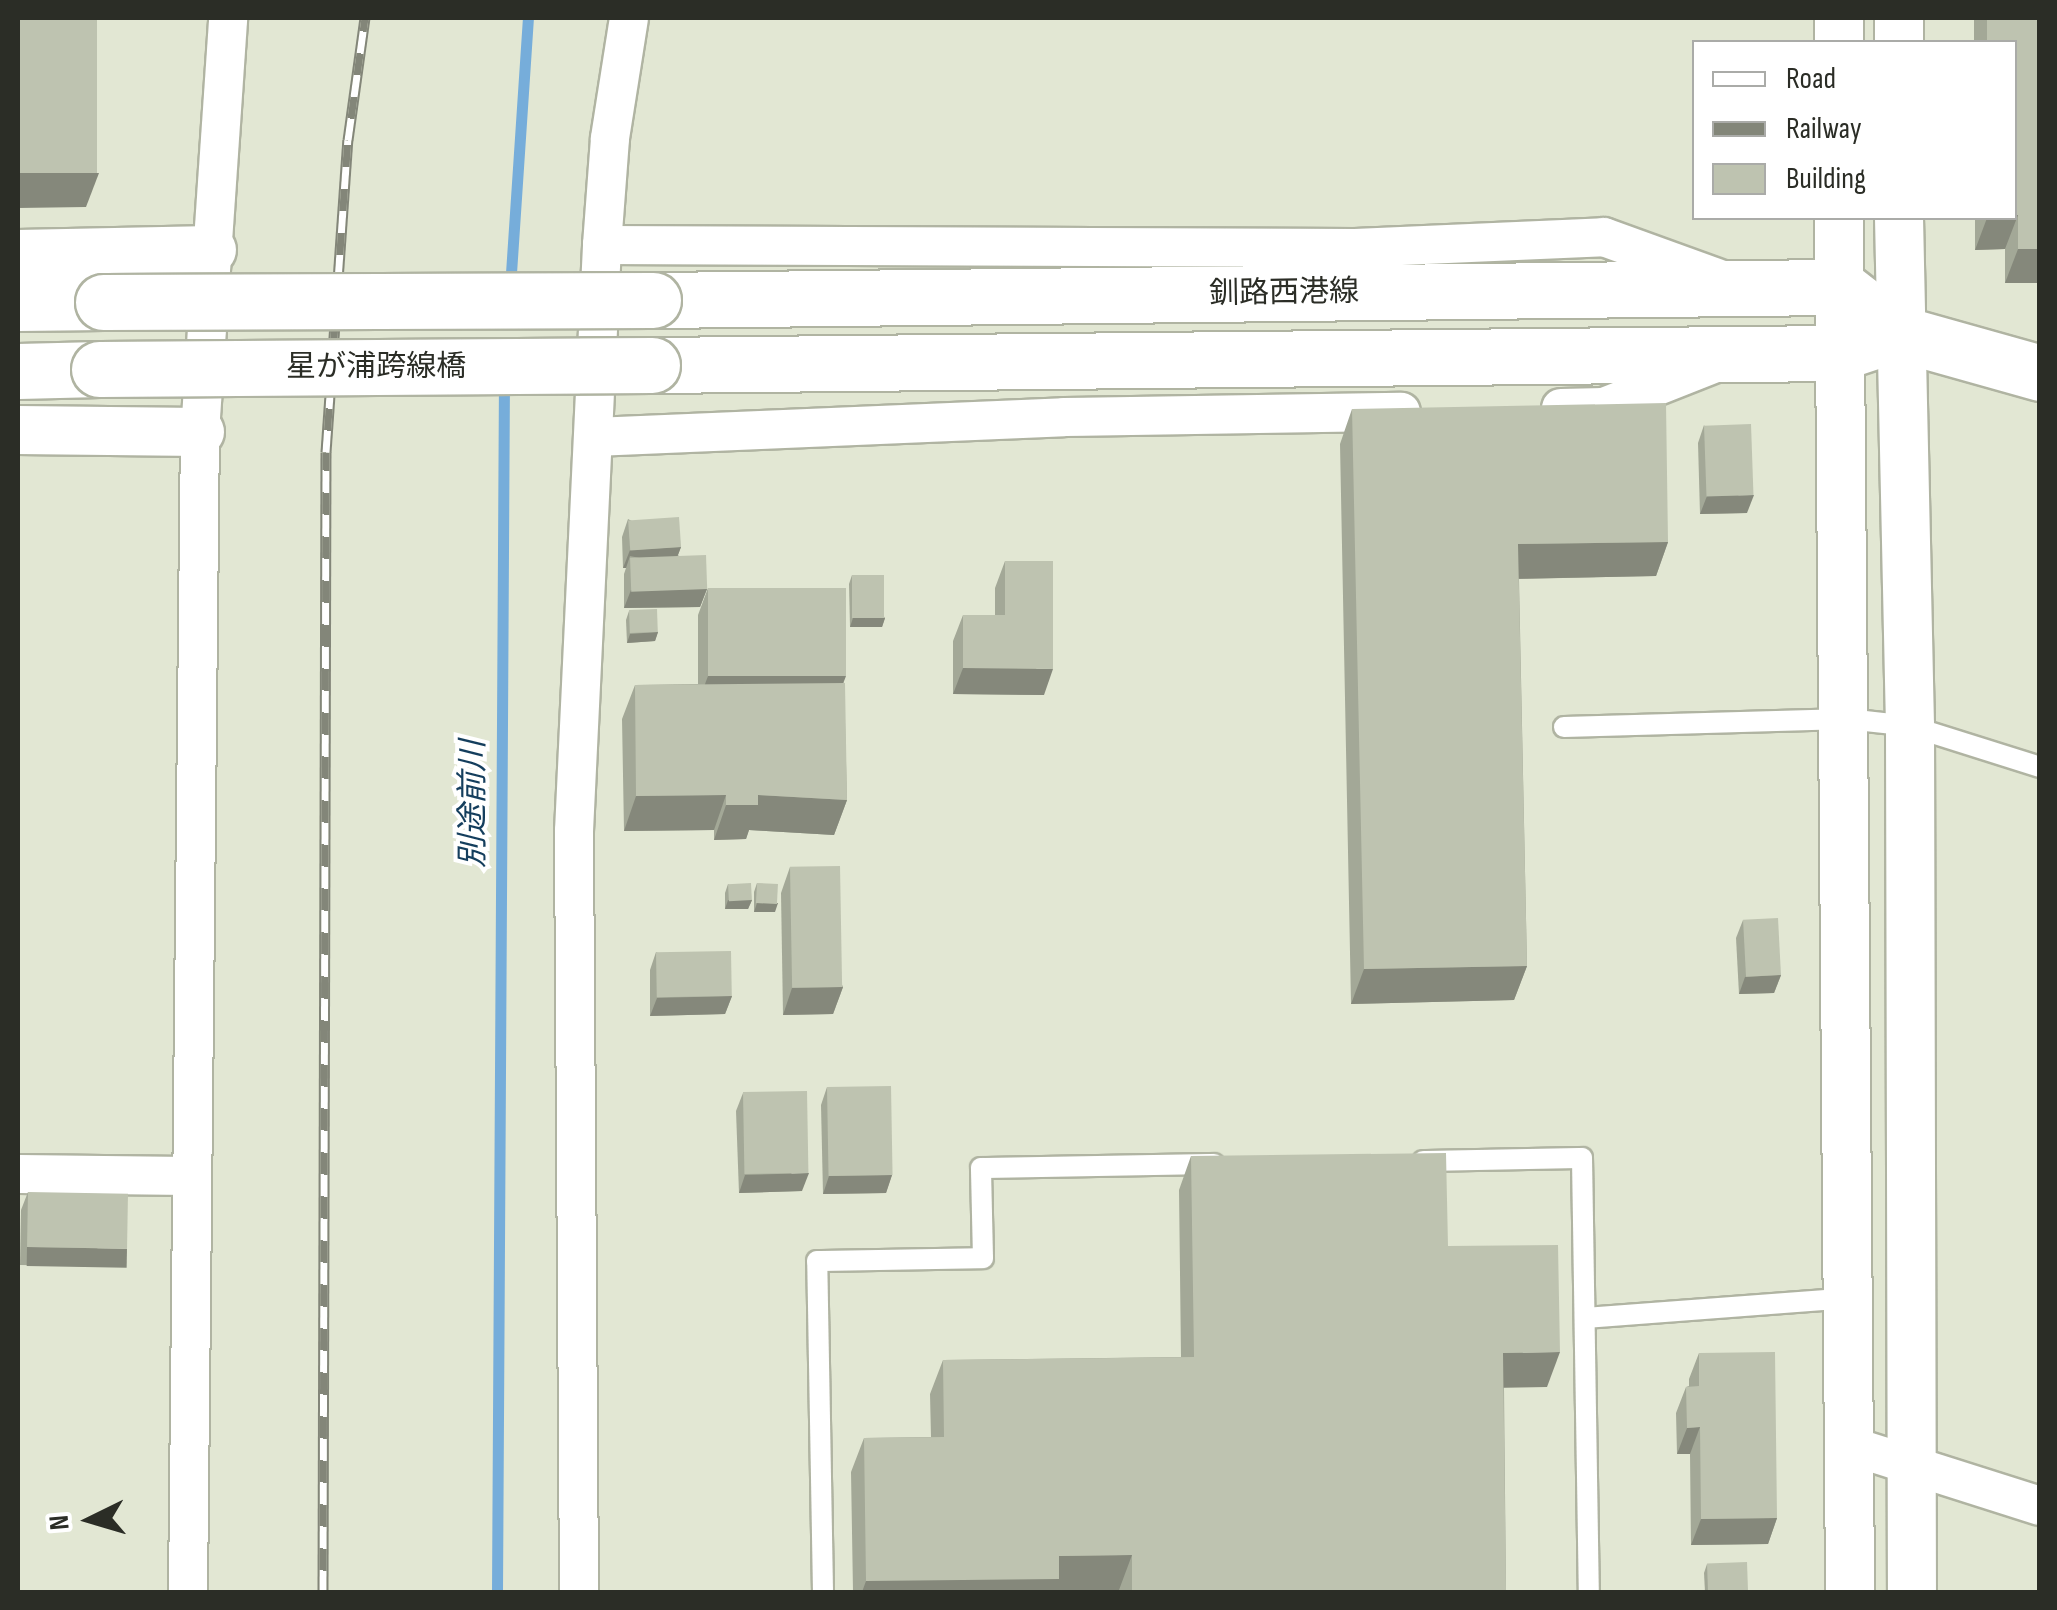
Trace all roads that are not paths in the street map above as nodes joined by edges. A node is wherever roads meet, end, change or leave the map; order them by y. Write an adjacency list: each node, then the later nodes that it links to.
1 (228, 18): 6 (street)
2 (629, 18): 5 (street)
3 (1839, 220): 8 (street)
4 (1898, 220): 11 (street)
5 (602, 245): 9 (street); 20 (street)
6 (212, 250): 7 (street); 19 (street)
7 (18, 254)
8 (1839, 287): 9 (main road, 釧路西港線); 11 (main road); 13 (street)
9 (1748, 288): 10 (main road, 釧路西港線, bridge)
10 (18, 303)
11 (1898, 334): 13 (main road); 15 (main road); 23 (street)
12 (1746, 352): 13 (main road); 14 (main road, 星が浦跨線橋, bridge); 16 (street)
13 (1838, 353): 21 (street)
14 (18, 370)
15 (2040, 373)
16 (1526, 409)
17 (1448, 411): 20 (street)
18 (18, 430): 19 (street)
19 (200, 432): 28 (street)
20 (594, 437): 35 (street)
21 (1847, 719): 22 (lane); 23 (lane); 29 (street)
22 (1564, 726)
23 (1910, 726): 24 (lane); 32 (street)
24 (2040, 767)
25 (1408, 1161): 30 (lane)
26 (1233, 1164): 36 (lane)
27 (18, 1174): 28 (street)
28 (190, 1176): 34 (street)
29 (1849, 1298): 30 (lane); 31 (street)
30 (1585, 1318): 37 (lane)
31 (1848, 1446): 32 (street); 38 (street)
32 (1910, 1465): 33 (street); 39 (street)
33 (2040, 1506)
34 (188, 1592)
35 (579, 1592)
36 (822, 1592)
37 (1589, 1592)
38 (1850, 1592)
39 (1912, 1592)

